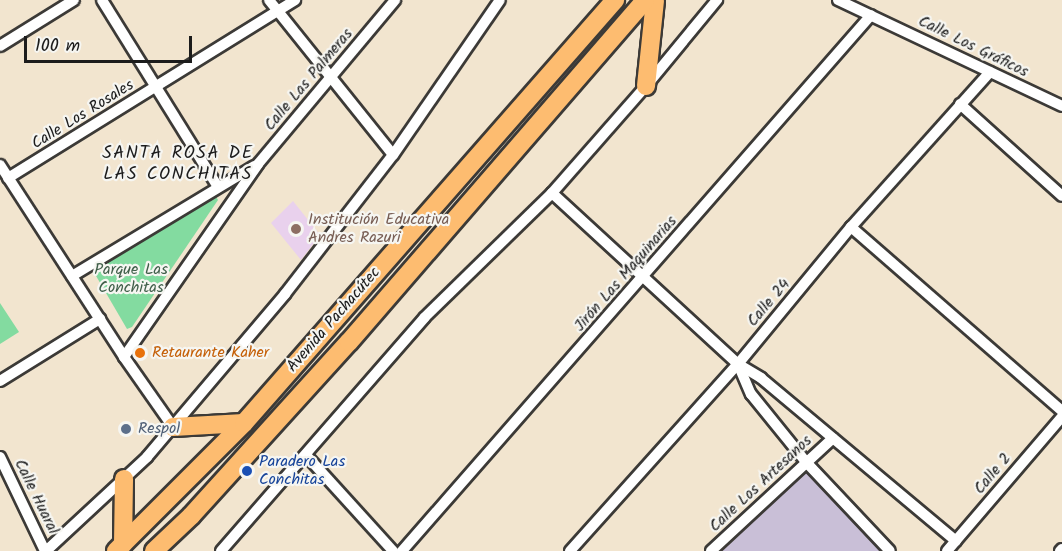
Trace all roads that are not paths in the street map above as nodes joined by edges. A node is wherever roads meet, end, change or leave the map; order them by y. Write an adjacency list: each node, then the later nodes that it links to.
1 (74, 0): 14 (street)
2 (102, 0): 18 (street)
3 (269, 0): 12 (street)
4 (295, 0): 12 (street, Calle Los Rosales)
5 (395, 0): 16 (street, Calle Las Palmeras)
6 (500, 0): 21 (street)
7 (615, 0): 29 (main road, Avenida Pachacútec)
8 (645, 0): 32 (main road, Avenida Pachacútec)
9 (655, 0): 17 (main road)
10 (717, 0): 17 (street)
11 (838, 0): 13 (street, Calle Los Gráficos)
12 (278, 12): 16 (street); 18 (street, Calle Los Rosales)
13 (871, 15): 15 (street, Calle Los Gráficos); 31 (street, Jirón Las Maquinarias)
14 (0, 46)
15 (990, 72): 19 (street, Calle 24); 20 (street, Calle Los Gráficos)
16 (331, 77): 21 (street); 22 (street, Calle Las Palmeras)
17 (646, 86): 26 (street)
18 (156, 87): 24 (street, Calle Los Rosales); 25 (street)
19 (960, 104): 27 (street); 28 (street, Calle 24)
20 (1062, 106)
21 (393, 155): 40 (street)
22 (258, 164): 25 (street); 34 (street, Calle Las Palmeras)
23 (0, 165): 24 (street)
24 (8, 178): 30 (street)
25 (218, 187): 30 (street)
26 (552, 193): 31 (street); 42 (street)
27 (1062, 196)
28 (851, 227): 35 (street, Calle 24); 37 (street)
29 (385, 262): 32 (main road); 39 (main road, Avenida Pachacútec)
30 (72, 276): 33 (street)
31 (643, 277): 35 (street); 52 (street, Jirón Las Maquinarias)
32 (403, 279): 49 (main road, Avenida Pachacútec)
33 (100, 319): 34 (street); 36 (street)
34 (124, 357): 40 (street)
35 (738, 364): 41 (street); 44 (street); 53 (street, Calle 24)
36 (0, 381)
37 (1062, 411)
38 (1062, 417): 46 (street, Calle 2)
39 (244, 423): 40 (main road); 47 (main road, Avenida Pachacútec)
40 (173, 426): 45 (street)
41 (833, 438): 44 (street, Calle Los Artesanos); 46 (street)
42 (306, 455): 50 (street); 51 (street)
43 (0, 457): 48 (street, Calle Huaral)
44 (806, 462): 54 (street, Calle Los Artesanos); 55 (street)
45 (124, 479): 47 (main road); 48 (street)
46 (956, 541): 56 (street, Calle 2)
47 (120, 548)
48 (46, 551)
49 (154, 551)
50 (221, 551)
51 (393, 551)
52 (402, 551)
53 (570, 551)
54 (711, 551)
55 (890, 551)
56 (947, 551)

